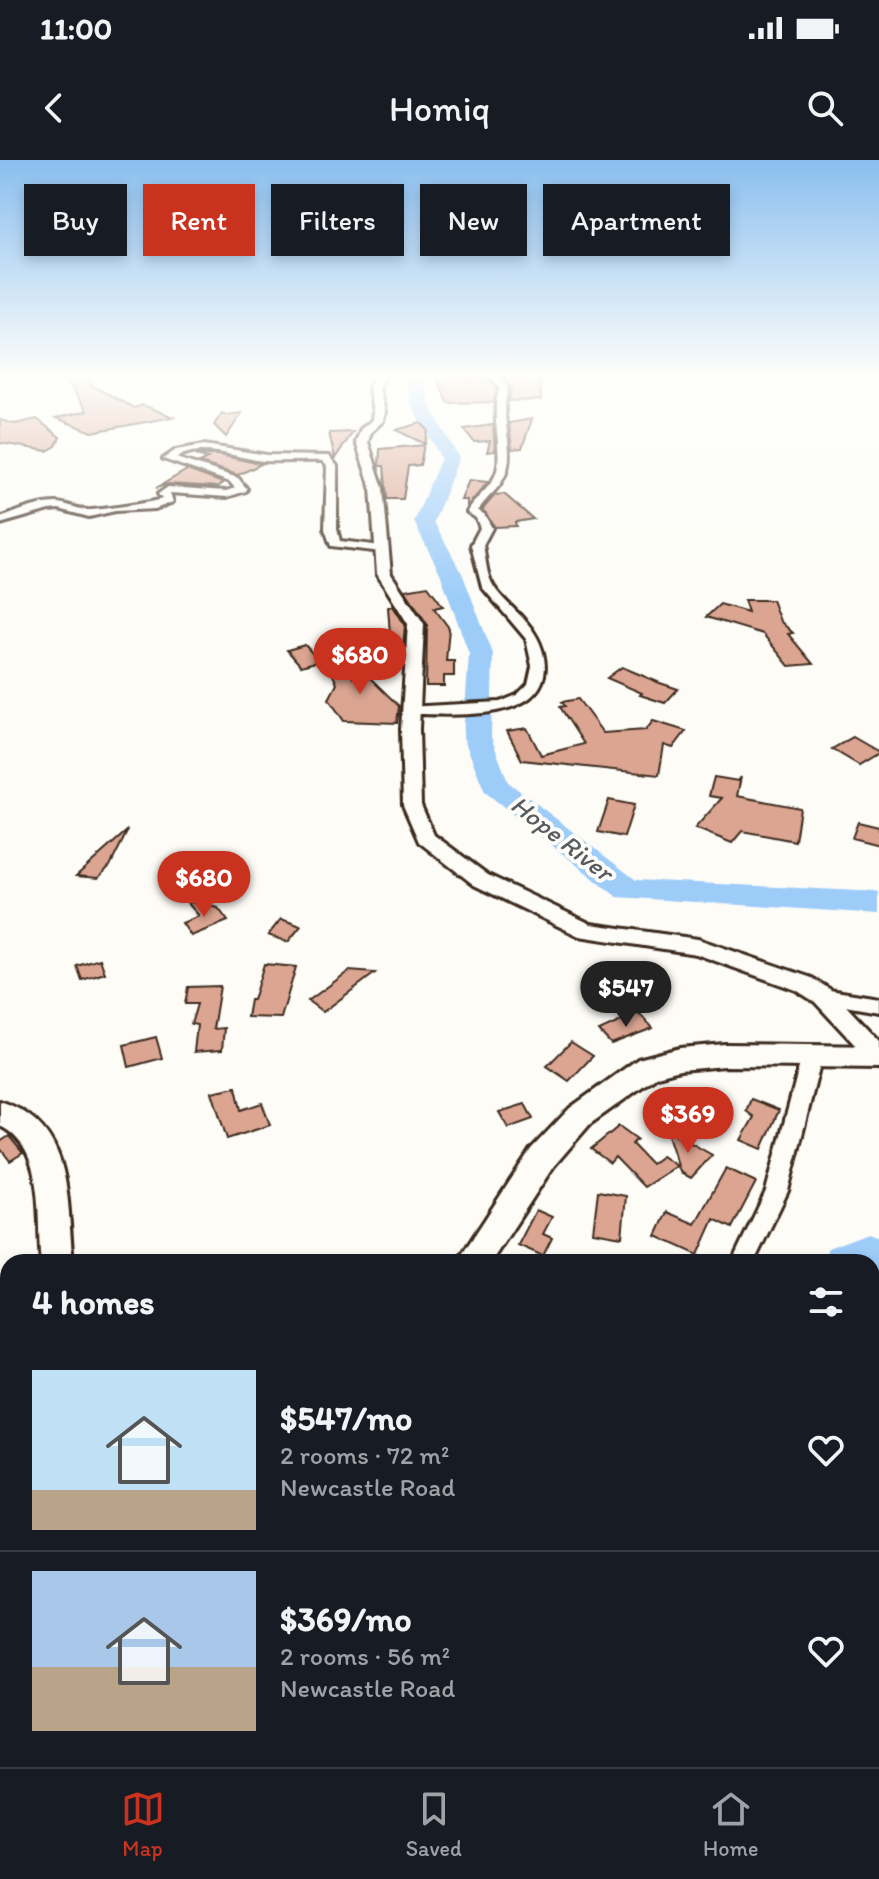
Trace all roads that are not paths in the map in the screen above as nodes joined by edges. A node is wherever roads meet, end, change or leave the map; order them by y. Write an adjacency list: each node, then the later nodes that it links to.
1 (364, 449): 4 (street)
2 (502, 449): 5 (street)
3 (0, 521): 4 (street)
4 (382, 549): 5 (street)
5 (411, 710): 6 (street)
6 (823, 996): 7 (street); 9 (street)
7 (879, 1005)
8 (812, 1056): 9 (main road); 12 (main road); 13 (street)
9 (878, 1056)
10 (0, 1113): 11 (main road)
11 (56, 1254)
12 (478, 1254)
13 (747, 1254)

